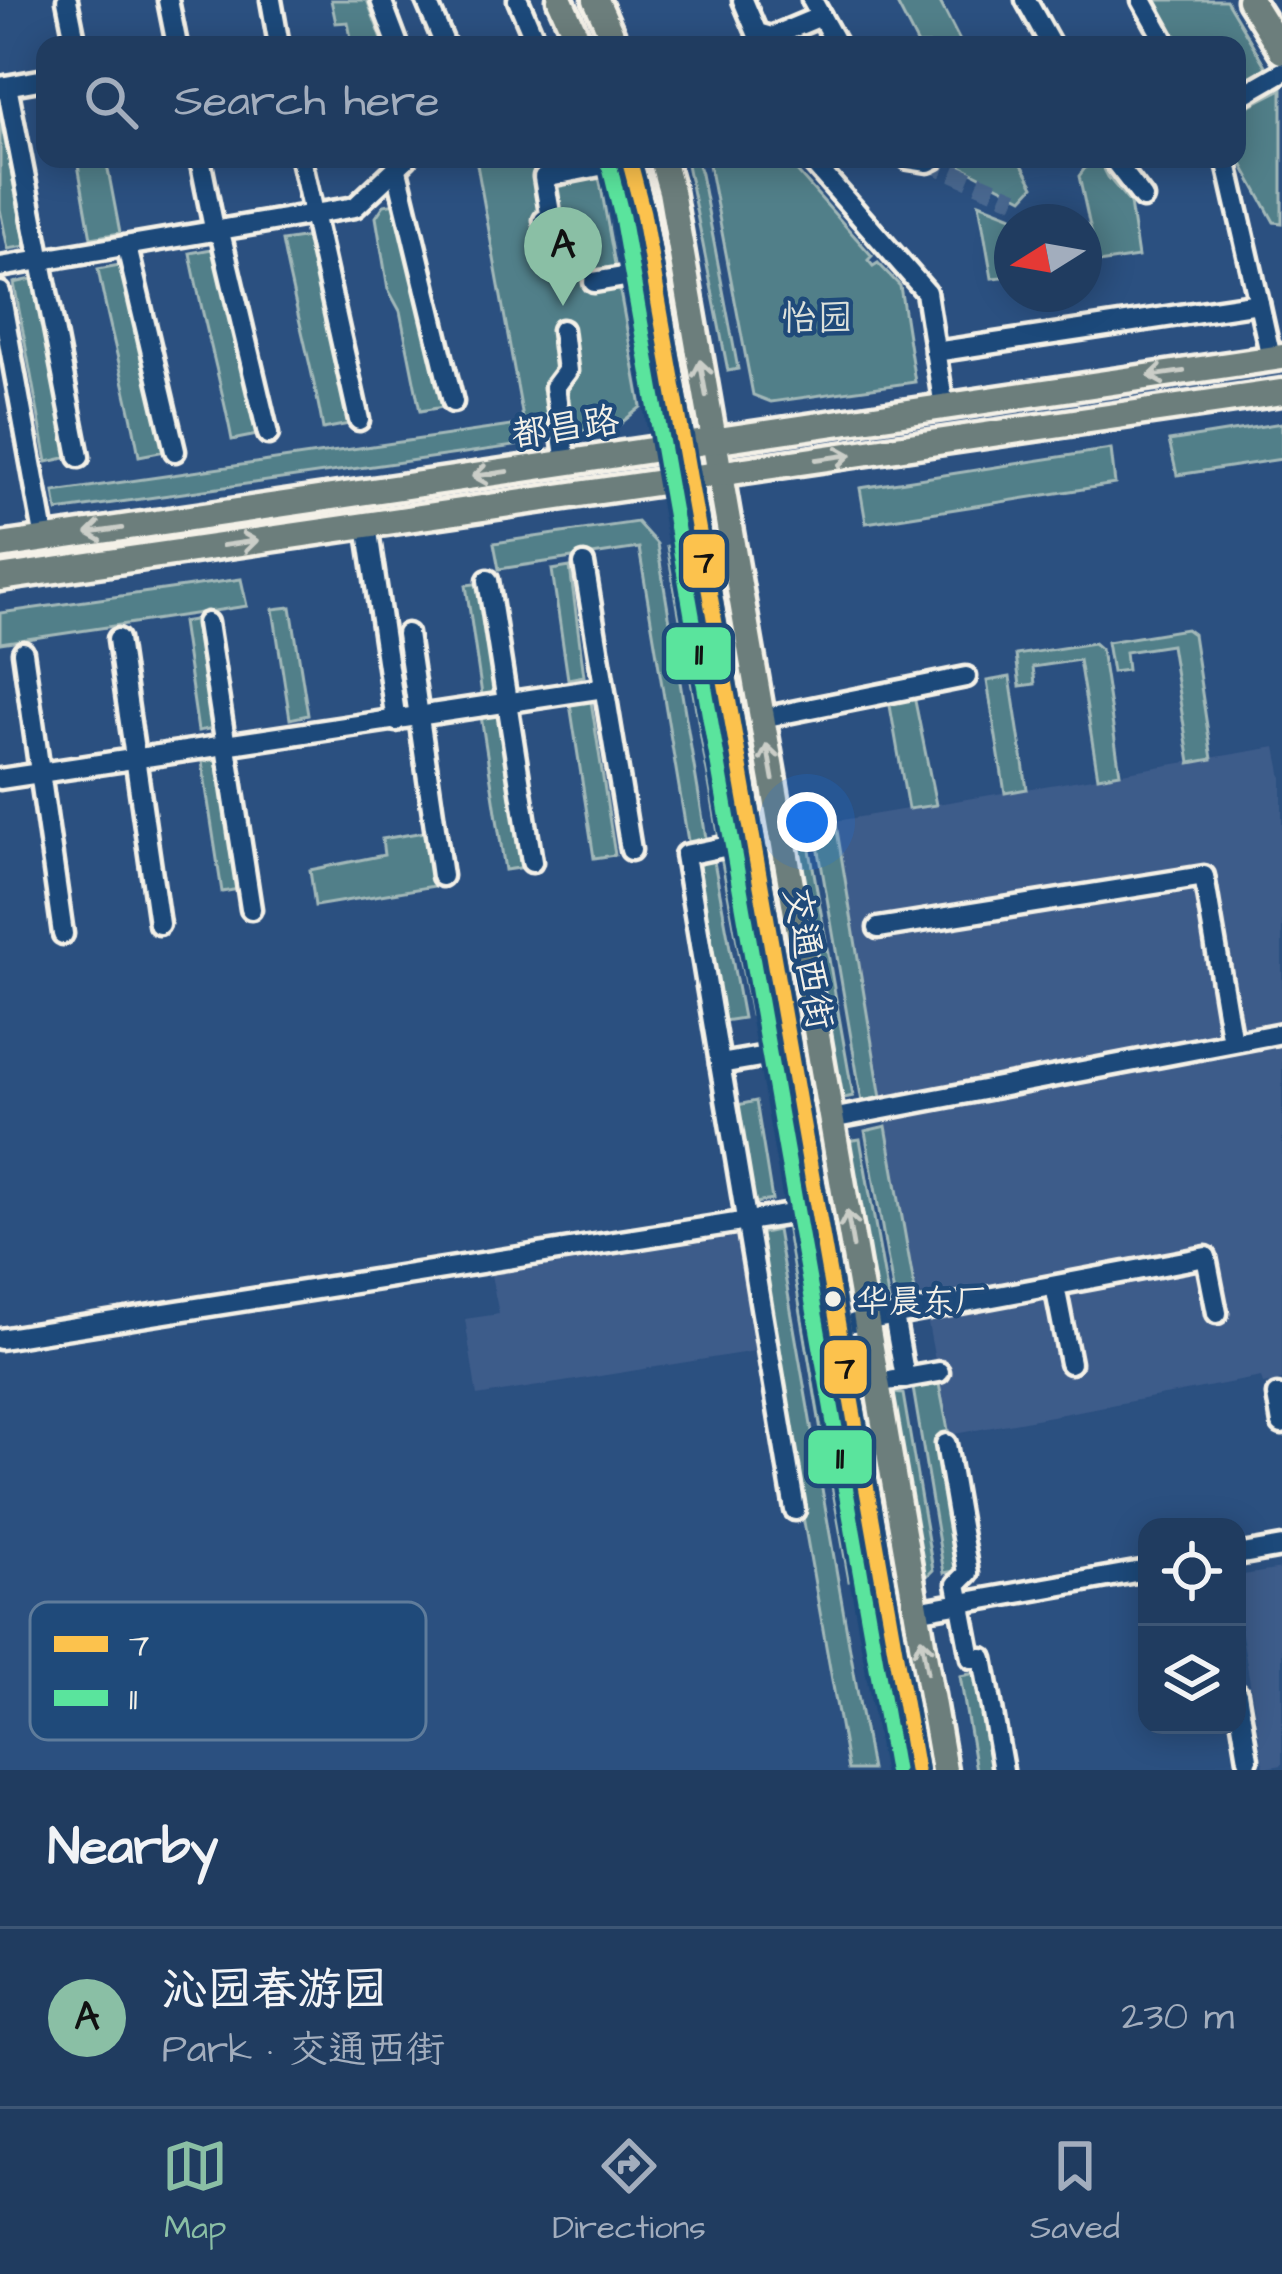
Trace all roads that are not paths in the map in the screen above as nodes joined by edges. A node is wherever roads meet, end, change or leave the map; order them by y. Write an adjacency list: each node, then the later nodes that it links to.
1 (68, 0): 14 (street)
2 (168, 0): 15 (street)
3 (271, 0): 16 (street)
4 (381, 0): 17 (street)
5 (426, 0): 18 (street)
6 (518, 0): 19 (street)
7 (560, 0): 20 (main road)
8 (596, 0): 21 (main road)
9 (743, 0): 22 (street)
10 (1027, 0): 25 (street)
11 (1142, 0): 26 (street)
12 (1250, 0): 27 (main road)
13 (816, 8): 23 (street); 24 (street)
14 (74, 36)
15 (175, 36)
16 (277, 36)
17 (395, 36)
18 (441, 36)
19 (533, 36)
20 (576, 36)
21 (612, 36)
22 (768, 36)
23 (773, 36)
24 (832, 36)
25 (1046, 36)
26 (1162, 36)
27 (1282, 50)
28 (1282, 72): 31 (street)
29 (36, 80): 30 (street)
30 (3, 86): 47 (street)
31 (1246, 93)
32 (202, 168): 44 (street)
33 (303, 168): 43 (street)
34 (397, 168): 43 (street)
35 (402, 168): 57 (street)
36 (587, 168): 46 (street)
37 (632, 168): 49 (main road, 交通西街)
38 (664, 168): 61 (main road, 交通西街, one-way to 38)
39 (818, 168): 54 (street)
40 (1120, 168): 42 (street)
41 (1228, 168): 52 (street)
42 (1143, 198)
43 (312, 217): 44 (street); 59 (street)
44 (217, 232): 45 (street); 60 (street)
45 (127, 247): 47 (street); 63 (street)
46 (550, 252)
47 (40, 260): 48 (street); 64 (street)
48 (0, 267)
49 (654, 272): 50 (street); 62 (main road, 交通西街)
50 (594, 282)
51 (0, 292): 69 (street)
52 (1259, 303): 54 (street); 55 (street)
53 (562, 330): 65 (street)
54 (935, 352): 58 (street)
55 (1276, 357): 58 (main road, 都昌路, one-way to 58)
56 (1282, 392): 66 (main road, 都昌路, one-way to 56)
57 (452, 402)
58 (944, 407): 61 (main road, 都昌路)
59 (359, 420)
60 (268, 434)
61 (714, 441): 62 (main road, 都昌路); 66 (main road, 交通西街)
62 (684, 445): 65 (main road, 都昌路); 67 (main road, 交通西街)
63 (175, 451)
64 (79, 457)
65 (566, 463): 69 (main road, 都昌路, one-way to 69)
66 (720, 473): 67 (main road, 都昌路); 82 (main road, 交通西街)
67 (690, 478): 68 (main road, 都昌路); 88 (main road, 交通西街)
68 (367, 525): 72 (main road, 都昌路, one-way to 68); 83 (street)
69 (45, 540): 70 (main road, 都昌路)
70 (0, 546)
71 (584, 564): 79 (street)
72 (0, 578)
73 (488, 580): 80 (street)
74 (207, 623): 84 (street)
75 (407, 634): 81 (street)
76 (118, 639): 85 (street)
77 (23, 652): 86 (street)
78 (966, 677): 82 (street)
79 (604, 688): 80 (street); 89 (street)
80 (507, 703): 81 (street); 90 (street)
81 (419, 717): 83 (street); 91 (street)
82 (762, 718): 100 (main road, 交通西街, one-way to 82)
83 (396, 721): 84 (street)
84 (226, 746): 85 (street); 92 (street)
85 (136, 759): 86 (street); 93 (street)
86 (40, 773): 87 (street); 95 (street)
87 (0, 779)
88 (753, 841): 98 (main road, 交通西街); 99 (street)
89 (631, 850)
90 (532, 862)
91 (442, 876)
92 (251, 909)
93 (159, 924)
94 (878, 928): 97 (street)
95 (63, 934)
96 (1282, 1033): 97 (street)
97 (1232, 1042): 100 (street)
98 (790, 1052): 99 (street); 101 (main road, 交通西街)
99 (720, 1064): 102 (street)
100 (831, 1119): 106 (main road, 交通西街, one-way to 100)
101 (818, 1210): 102 (street); 107 (main road, 交通西街)
102 (747, 1221): 108 (street); 116 (street)
103 (1055, 1286): 104 (street); 105 (street); 109 (street)
104 (1216, 1313)
105 (894, 1316): 106 (street); 111 (street)
106 (866, 1321): 107 (street); 112 (main road, 交通西街)
107 (838, 1325): 124 (main road, 交通西街)
108 (0, 1339)
109 (1070, 1363)
110 (939, 1372): 111 (street)
111 (905, 1378): 112 (street)
112 (877, 1383): 121 (main road, 交通西街)
113 (1277, 1395): 114 (street)
114 (1282, 1424)
115 (946, 1444): 120 (street)
116 (795, 1510)
117 (1282, 1547): 118 (street)
118 (1246, 1553)
119 (1138, 1572): 120 (street)
120 (960, 1603): 121 (street); 126 (street)
121 (916, 1611): 125 (main road, 交通西街, one-way to 121)
122 (1244, 1734): 123 (street)
123 (1248, 1759)
124 (916, 1770)
125 (944, 1770)
126 (1003, 1770)

